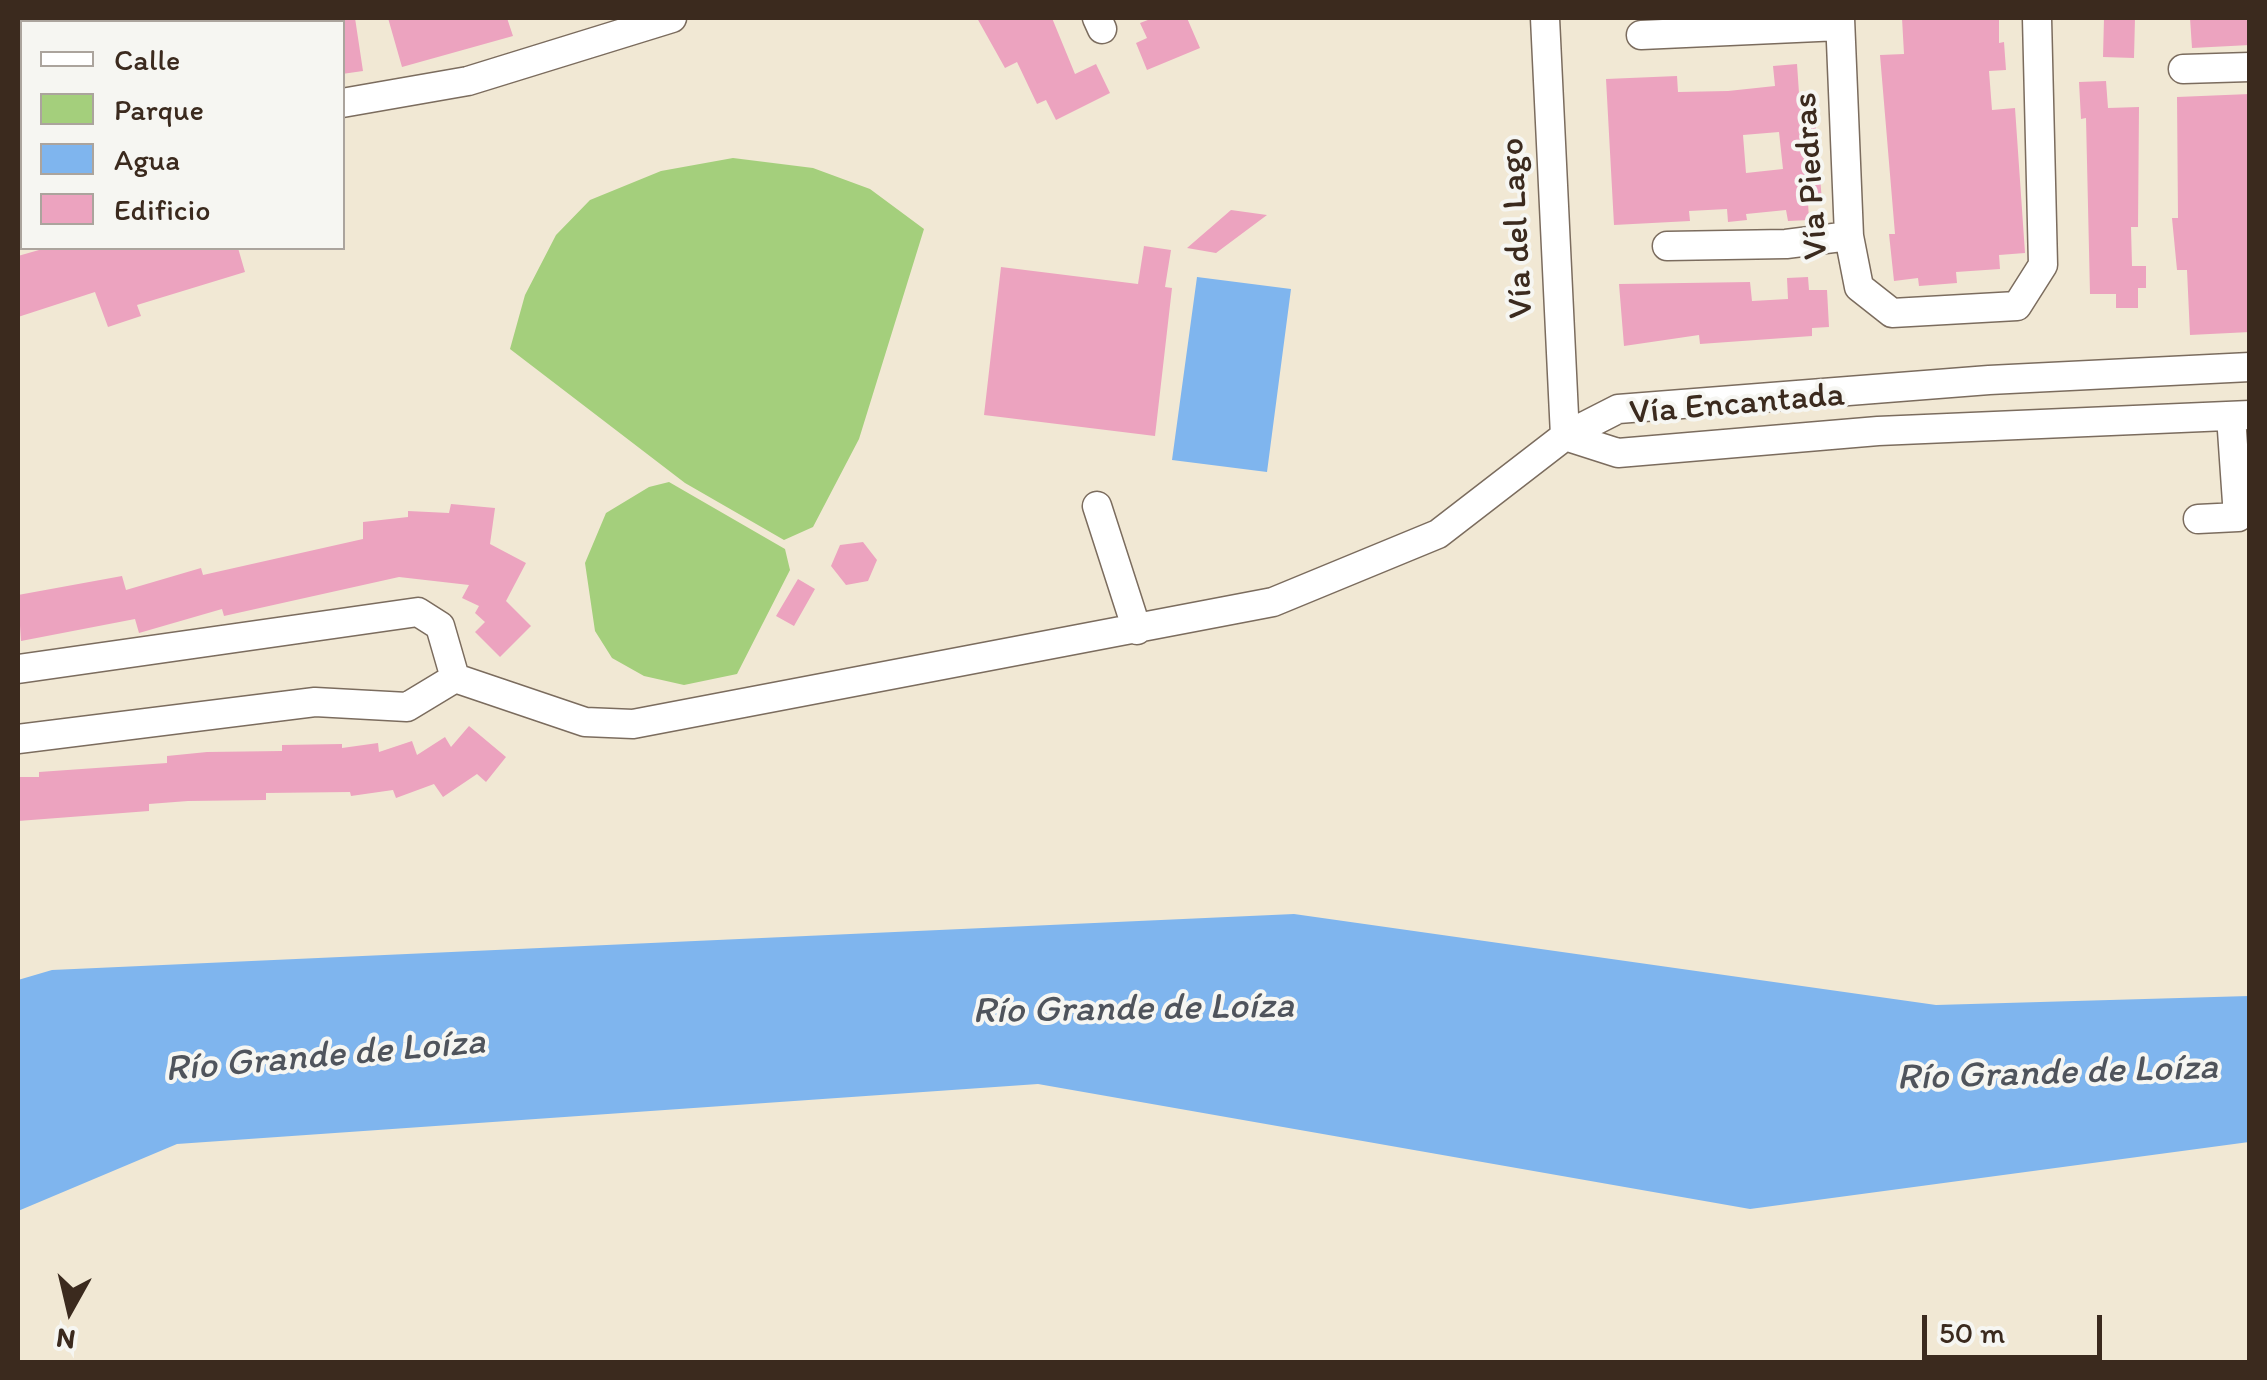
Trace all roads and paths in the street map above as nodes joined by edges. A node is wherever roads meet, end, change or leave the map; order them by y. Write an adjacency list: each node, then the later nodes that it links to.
1 (672, 18): 5 (street)
2 (1545, 18): 14 (street, Vía del Lago)
3 (2037, 18): 10 (street, Vía Piedras)
4 (1840, 22): 6 (street); 10 (street, Vía Piedras)
5 (638, 24): 9 (street)
6 (1641, 35)
7 (2250, 67): 8 (street)
8 (2184, 69)
9 (345, 103)
10 (1849, 236): 11 (street)
11 (1667, 246)
12 (2250, 367): 14 (street, Vía Encantada)
13 (2240, 416): 14 (street, Vía Encantada); 16 (street)
14 (1565, 436): 17 (street)
15 (1097, 506): 17 (street)
16 (2198, 519)
17 (1137, 630): 19 (street)
18 (18, 668): 19 (street)
19 (455, 678): 20 (street)
20 (18, 740)

